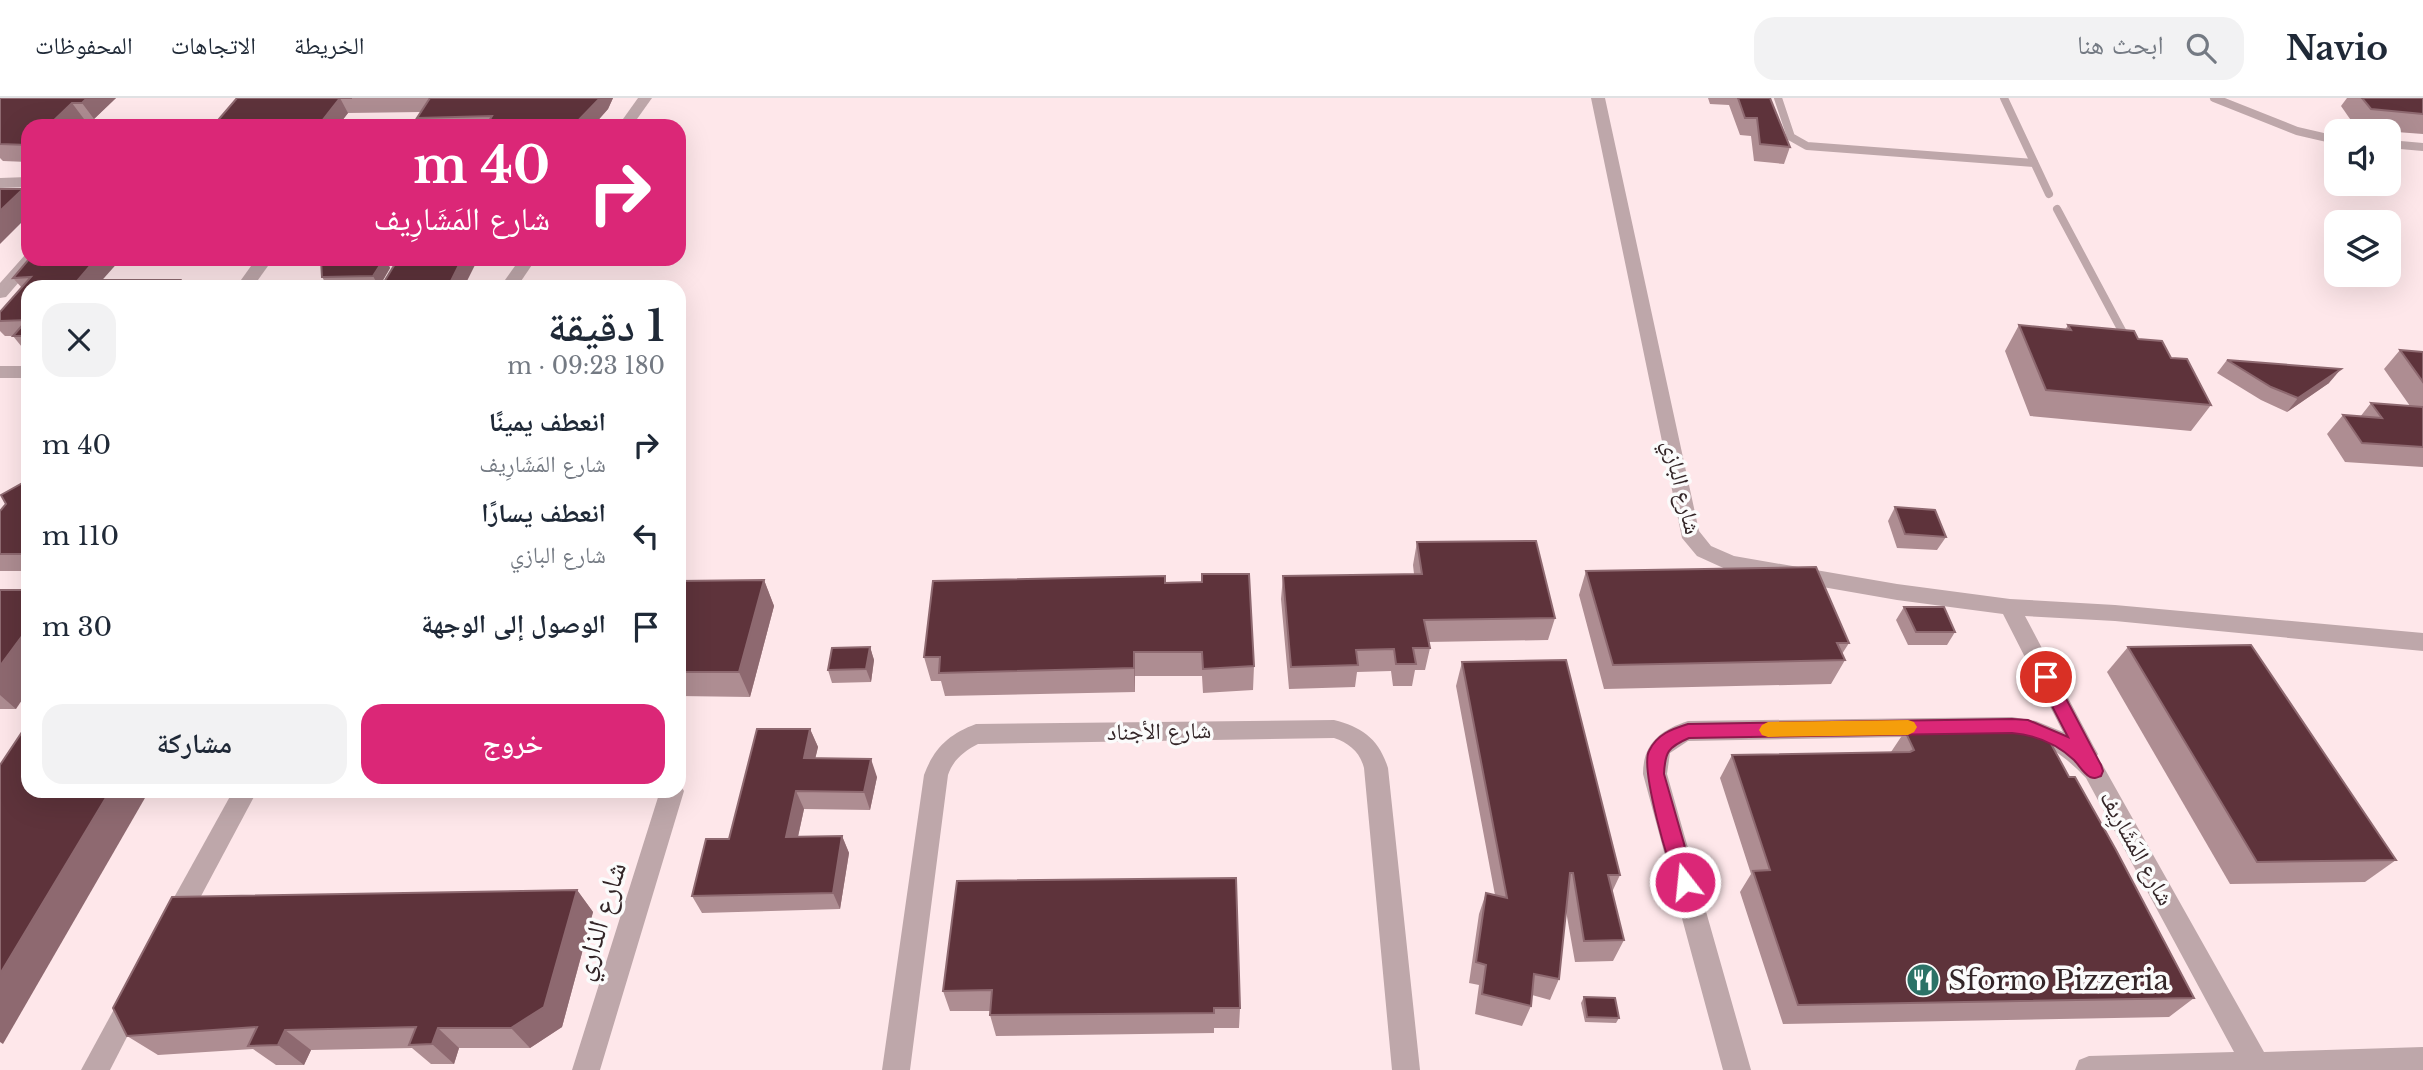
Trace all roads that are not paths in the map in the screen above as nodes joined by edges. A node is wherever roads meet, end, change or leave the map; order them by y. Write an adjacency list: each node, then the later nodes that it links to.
1 (645, 98): 6 (street)
2 (1598, 98): 20 (street, شارع البازي)
3 (1778, 98): 10 (lane)
4 (2004, 98): 10 (lane)
5 (2214, 98): 7 (lane)
6 (630, 119)
7 (2324, 137)
8 (2401, 145): 9 (lane)
9 (2423, 147)
10 (2034, 163): 13 (lane)
11 (21, 182): 12 (street)
12 (0, 183)
13 (2049, 194)
14 (2057, 209): 17 (lane)
15 (25, 266): 16 (street)
16 (0, 293)
17 (2131, 347)
18 (0, 372): 19 (street)
19 (21, 372)
20 (2010, 607): 21 (street, شارع البازي); 22 (street)
21 (2423, 642)
22 (2094, 771): 28 (street, شارع المَشَارِيف); 33 (street, شارع المَشَارِيف)
23 (241, 798): 25 (street)
24 (669, 798): 30 (street, شارع الذاري)
25 (161, 947)
26 (148, 971): 29 (street)
27 (2423, 1061): 28 (street)
28 (2256, 1065): 34 (street)
29 (95, 1070)
30 (586, 1070)
31 (897, 1070): 32 (street, شارع الأجناد)
32 (1406, 1070)
33 (1737, 1070)
34 (2089, 1070)

